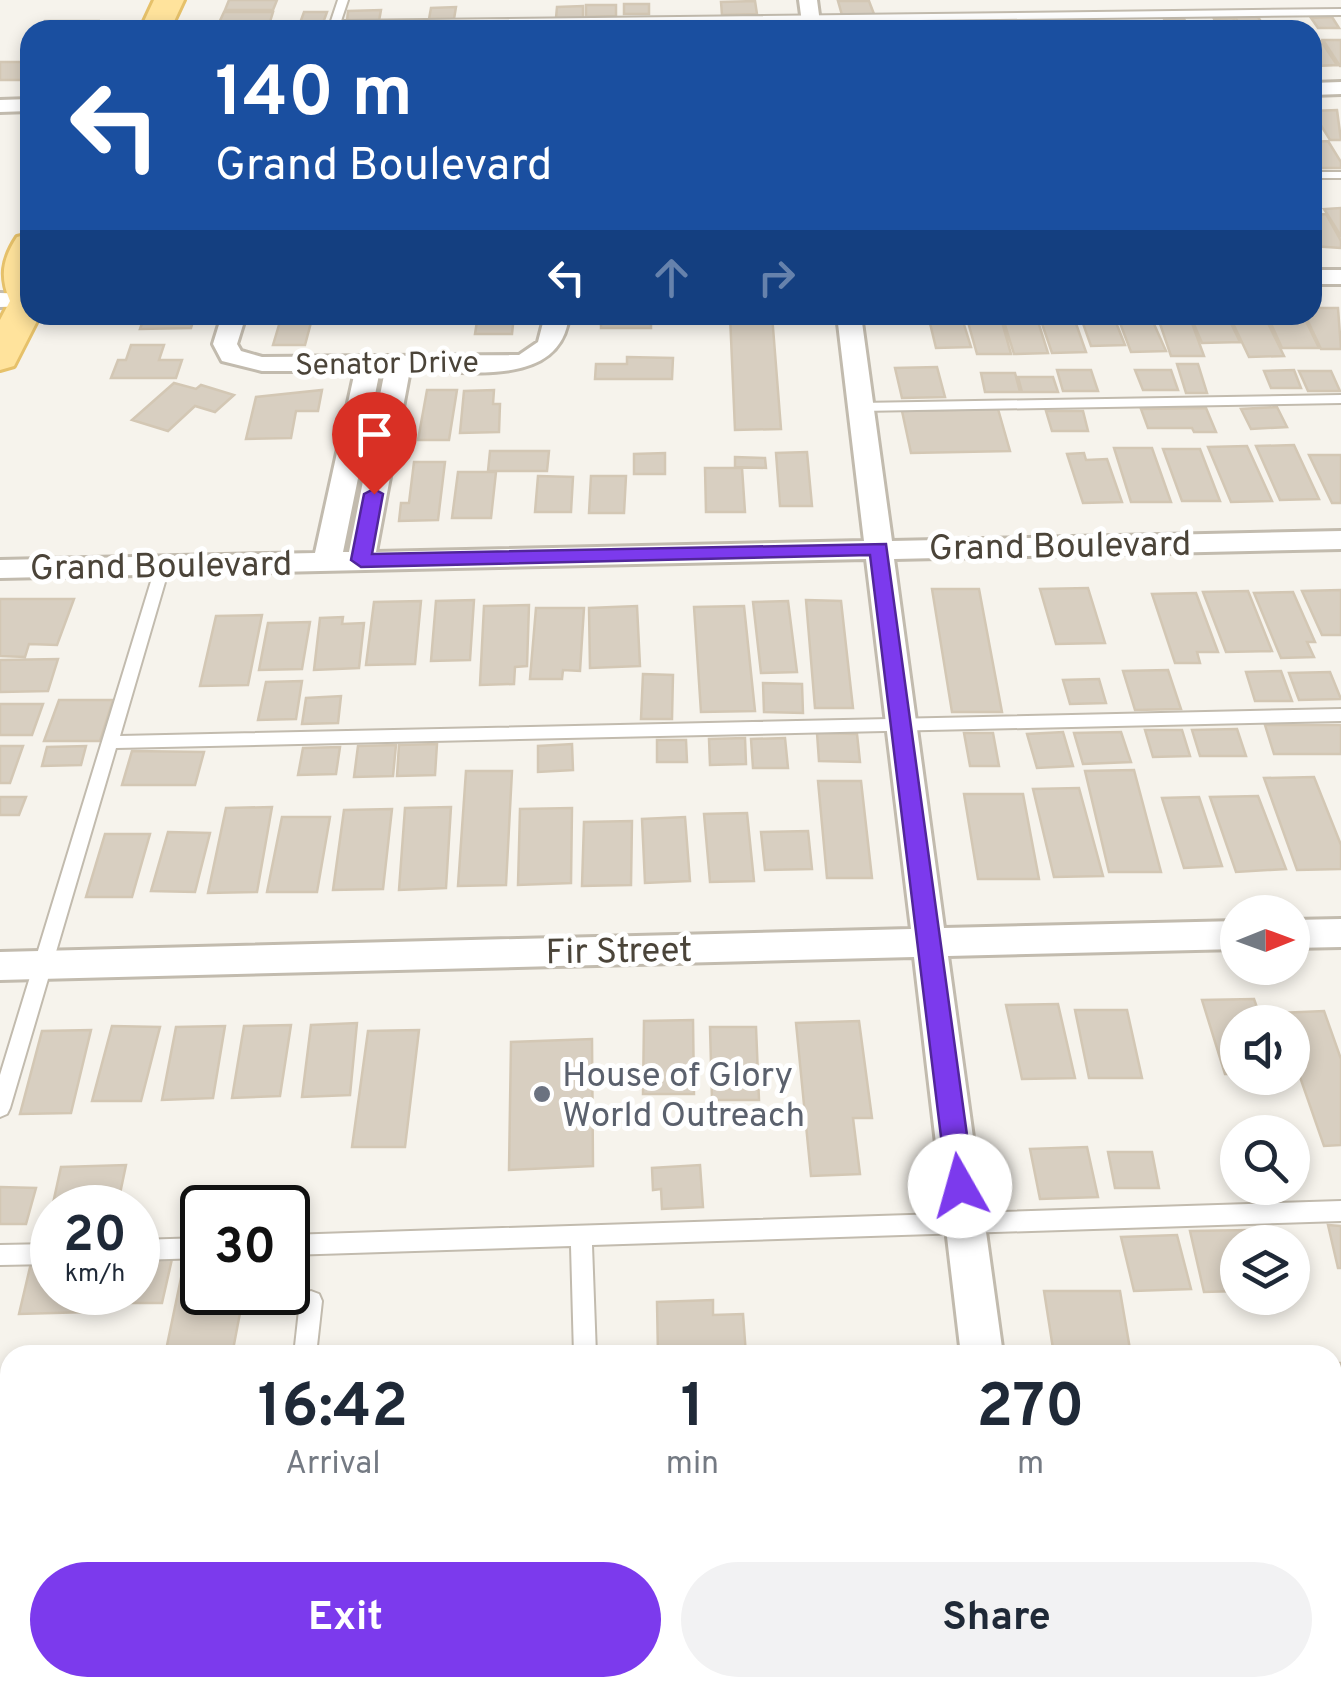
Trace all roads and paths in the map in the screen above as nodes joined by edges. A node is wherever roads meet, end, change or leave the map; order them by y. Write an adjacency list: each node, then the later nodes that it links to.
1 (1341, 12): 2 (lane)
2 (810, 16): 3 (lane)
3 (637, 20)
4 (20, 264): 5 (main road)
5 (19, 299): 9 (main road)
6 (231, 325): 10 (street, Senator Drive)
7 (557, 325): 11 (street, Senator Drive)
8 (850, 325): 13 (street)
9 (0, 358)
10 (368, 363): 11 (street, Senator Drive); 17 (street)
11 (398, 363): 16 (street)
12 (1341, 399): 13 (lane)
13 (860, 407): 15 (street)
14 (1341, 540): 15 (street, Grand Boulevard)
15 (879, 548): 16 (street, Grand Boulevard); 21 (street)
16 (361, 560): 17 (street, Grand Boulevard)
17 (327, 561): 18 (street, Grand Boulevard)
18 (164, 565): 19 (street, Grand Boulevard); 22 (lane)
19 (0, 569)
20 (1341, 715): 21 (lane)
21 (901, 724): 22 (lane); 26 (street)
22 (112, 742): 27 (lane)
23 (1341, 932): 24 (street)
24 (1310, 933)
25 (1220, 935): 26 (street, Fir Street)
26 (929, 942): 27 (street, Fir Street); 31 (street)
27 (44, 965): 28 (street, Fir Street); 29 (lane)
28 (0, 966)
29 (0, 1108)
30 (1341, 1211): 31 (lane)
31 (965, 1221): 32 (lane); 39 (street)
32 (581, 1234): 33 (lane); 38 (lane)
33 (310, 1244)
34 (30, 1255): 35 (lane)
35 (0, 1256)
36 (309, 1315): 37 (lane)
37 (306, 1345)
38 (584, 1345)
39 (981, 1345)

